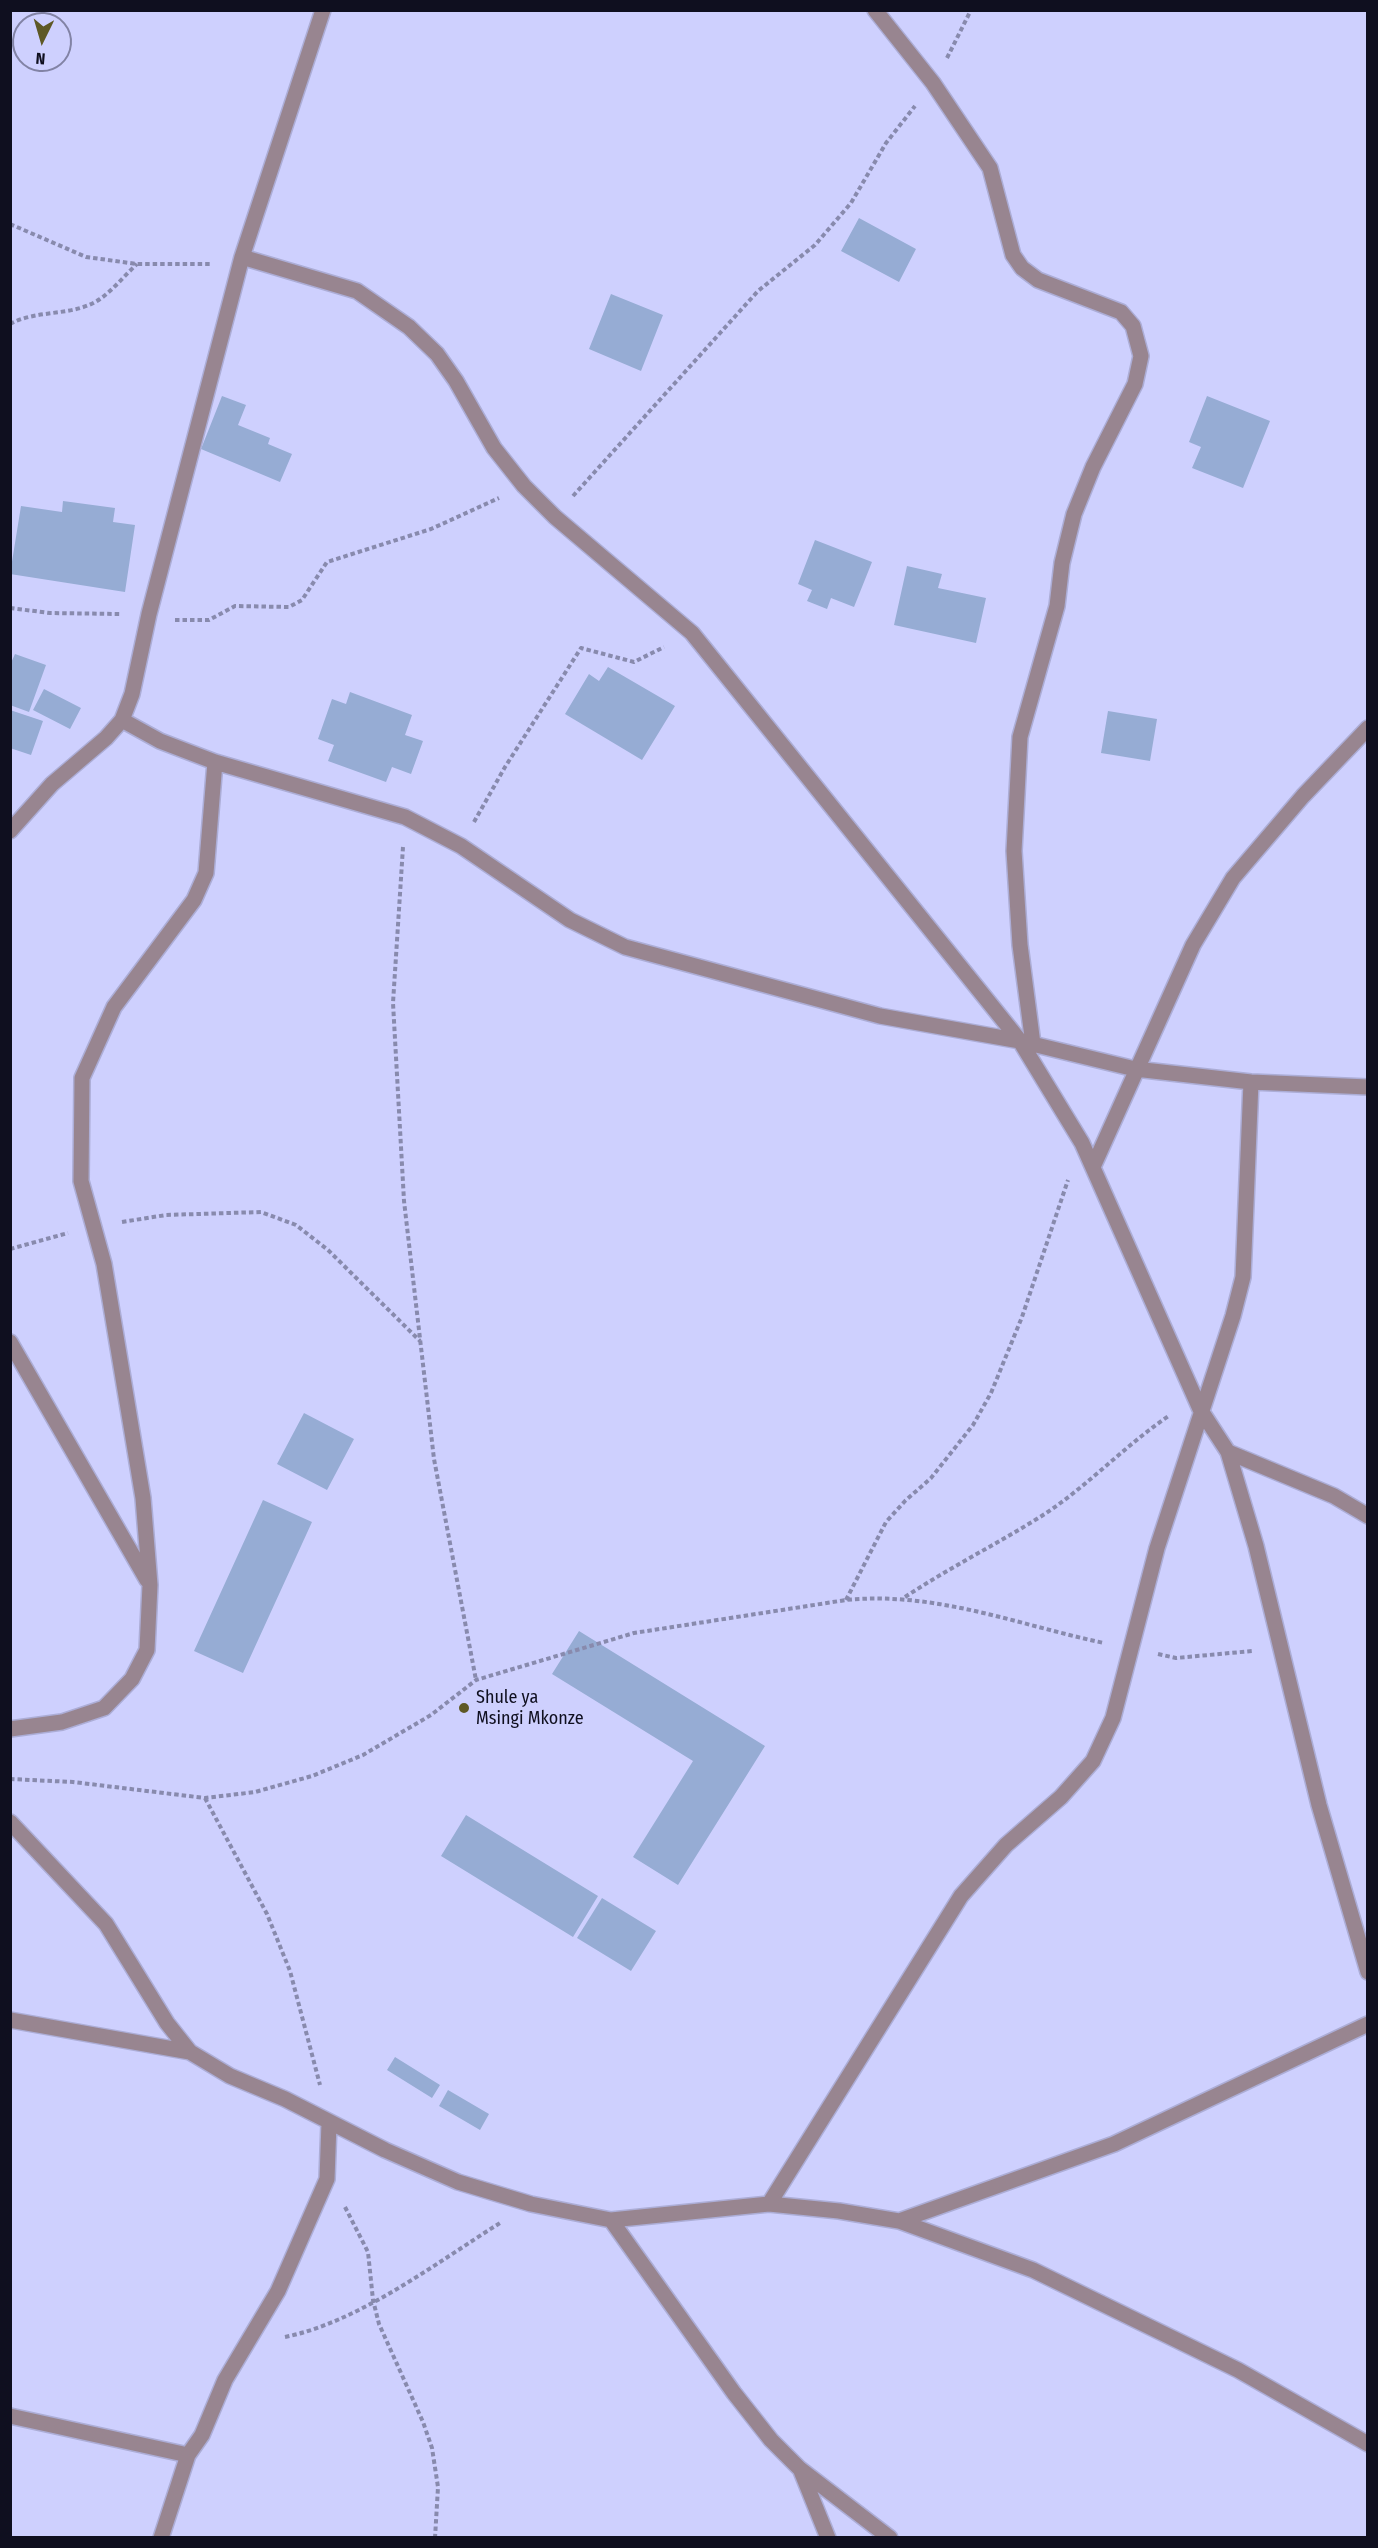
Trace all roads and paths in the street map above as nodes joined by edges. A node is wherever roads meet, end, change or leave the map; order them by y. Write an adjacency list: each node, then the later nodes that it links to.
1 (323, 10): 6 (street)
2 (875, 10): 4 (street)
3 (971, 10): 4 (path)
4 (933, 83): 11 (path); 22 (street)
5 (10, 224): 7 (path)
6 (242, 257): 7 (path); 10 (street); 14 (street)
7 (137, 264): 8 (path)
8 (10, 324)
9 (10, 477): 12 (path)
10 (524, 486): 11 (street); 14 (path)
11 (555, 517): 15 (street)
12 (10, 548)
13 (10, 608): 14 (path)
14 (149, 614): 16 (street)
15 (692, 633): 21 (path); 22 (street)
16 (122, 720): 18 (street); 20 (street)
17 (1368, 728): 23 (street)
18 (215, 762): 19 (street); 28 (street)
19 (405, 816): 21 (street); 31 (path)
20 (10, 831)
21 (461, 846): 22 (street)
22 (1026, 1043): 23 (street); 26 (street)
23 (1135, 1069): 24 (street); 27 (street)
24 (1251, 1082): 25 (street); 32 (street)
25 (1368, 1087)
26 (1082, 1143): 27 (street); 37 (path)
27 (1093, 1167): 32 (street)
28 (94, 1227): 29 (path); 31 (path); 35 (street)
29 (10, 1249)
30 (10, 1342): 35 (street)
31 (421, 1342): 40 (path)
32 (1198, 1404): 33 (street); 36 (path); 39 (street)
33 (1228, 1452): 34 (street); 38 (street)
34 (1368, 1516)
35 (150, 1585): 41 (street)
36 (904, 1598): 37 (path); 39 (path)
37 (846, 1600): 40 (path)
38 (1280, 1648): 39 (path); 45 (street)
39 (1132, 1649): 52 (street)
40 (476, 1680): 43 (path)
41 (10, 1729)
42 (10, 1779): 43 (path)
43 (205, 1798): 49 (path)
44 (10, 1822): 48 (street)
45 (1368, 1972)
46 (10, 2020): 48 (street)
47 (1368, 2024): 54 (street)
48 (190, 2052): 49 (street)
49 (329, 2123): 50 (street); 51 (street)
50 (327, 2179): 55 (path); 56 (street)
51 (531, 2204): 53 (street); 55 (path)
52 (769, 2204): 53 (street); 54 (street)
53 (611, 2220): 60 (street)
54 (899, 2222): 58 (street)
55 (373, 2300): 56 (path); 62 (path)
56 (248, 2344): 59 (street)
57 (10, 2416): 59 (street)
58 (1368, 2444)
59 (188, 2455): 61 (street)
60 (800, 2469): 63 (street); 64 (street)
61 (161, 2538)
62 (435, 2538)
63 (828, 2538)
64 (890, 2538)

